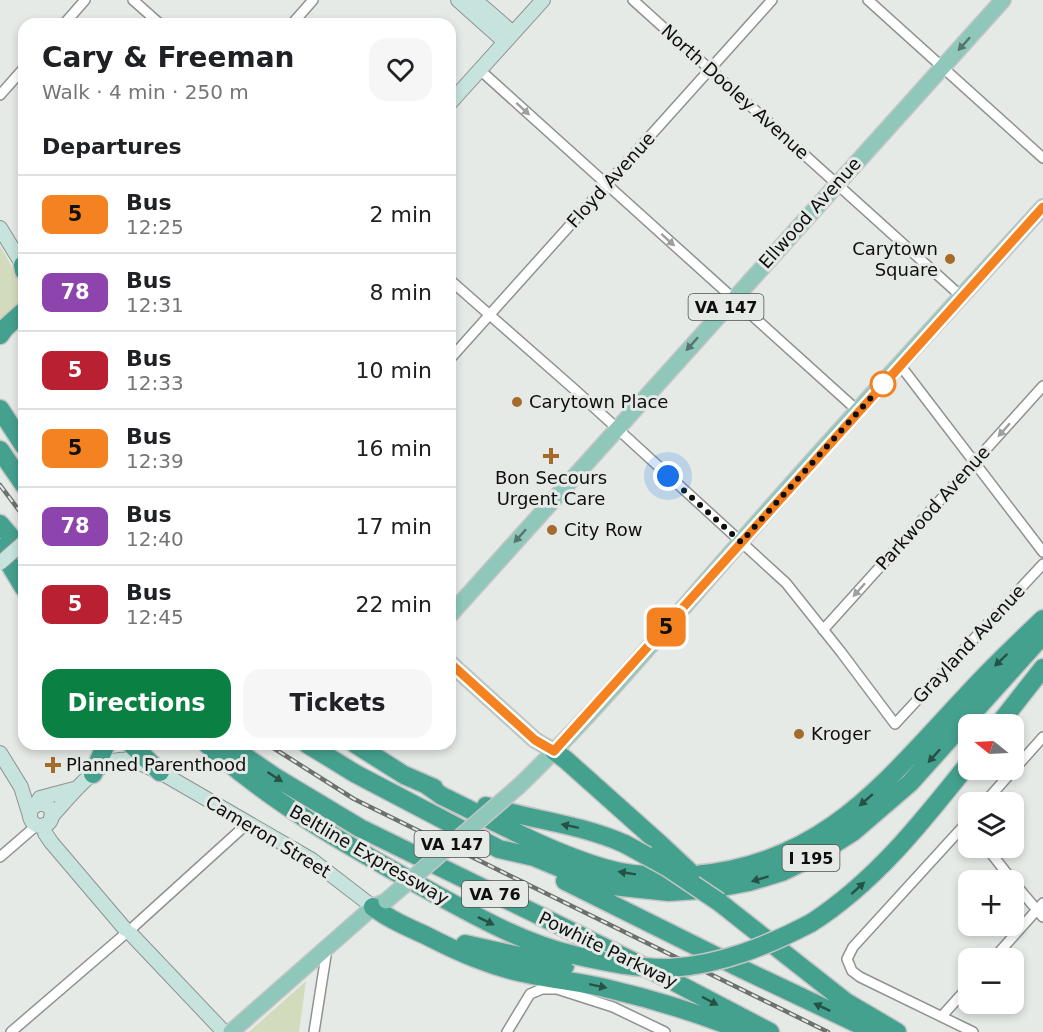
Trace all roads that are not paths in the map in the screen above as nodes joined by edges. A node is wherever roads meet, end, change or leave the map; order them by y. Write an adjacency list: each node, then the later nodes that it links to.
1 (85, 0): 11 (street)
2 (133, 0): 12 (street)
3 (314, 0): 13 (street)
4 (458, 0): 14 (street)
5 (475, 0): 14 (street)
6 (543, 0): 14 (street)
7 (633, 0): 16 (street, North Dooley Avenue)
8 (772, 0): 16 (street, Floyd Avenue)
9 (868, 0): 15 (street)
10 (1003, 0): 15 (main road, Ellwood Avenue / VA 147, one-way to 15)
11 (69, 18)
12 (153, 18)
13 (298, 18)
14 (509, 37): 17 (street)
15 (942, 68): 21 (street); 23 (main road, Ellwood Avenue / VA 147)
16 (710, 69): 22 (street, Floyd Avenue); 23 (street, North Dooley Avenue)
17 (480, 70): 20 (street); 22 (street, one-way to 22)
18 (18, 74): 19 (street)
19 (0, 94)
20 (456, 96)
21 (1043, 158)
22 (607, 184): 29 (street, one-way to 29); 31 (street, Floyd Avenue)
23 (837, 184): 28 (street, North Dooley Avenue); 29 (main road, Ellwood Avenue / VA 147)
24 (1043, 207): 28 (main road, VA 147)
25 (0, 228): 26 (street)
26 (18, 257)
27 (456, 285): 31 (street)
28 (962, 297): 34 (main road, VA 147)
29 (733, 299): 37 (street); 38 (main road, Ellwood Avenue / VA 147, one-way to 38)
30 (18, 315): 32 (highway)
31 (490, 315): 33 (street, Floyd Avenue); 38 (street)
32 (0, 335)
33 (456, 353)
34 (900, 365): 37 (main road, VA 147); 41 (street)
35 (1043, 386): 41 (street, Parkwood Avenue, one-way to 41)
36 (0, 409): 39 (highway)
37 (858, 411): 45 (main road, VA 147)
38 (616, 429): 45 (street); 53 (main road, Ellwood Avenue / VA 147, one-way to 53)
39 (18, 437)
40 (0, 450): 42 (highway)
41 (975, 462): 49 (street); 55 (street, Parkwood Avenue, one-way to 55)
42 (18, 476)
43 (0, 524): 46 (highway)
44 (18, 535): 48 (street)
45 (741, 542): 55 (street); 67 (main road, VA 147)
46 (18, 545)
47 (18, 547): 50 (street, bridge)
48 (0, 550): 52 (highway)
49 (1043, 552)
50 (0, 563)
51 (1043, 564): 55 (street, Grayland Avenue)
52 (18, 578)
53 (456, 608)
54 (1043, 619): 72 (highway, one-way to 72)
55 (823, 630)
56 (1043, 634): 79 (highway, I 195, one-way to 79)
57 (456, 668): 67 (main road)
58 (1043, 668): 59 (highway)
59 (1007, 714)
60 (1043, 737): 75 (street)
61 (103, 750): 70 (highway)
62 (137, 750): 69 (highway)
63 (214, 750): 91 (highway, Beltline Expressway, one-way to 91)
64 (236, 750): 101 (highway, Powhite Parkway / VA 76, one-way to 101)
65 (317, 750): 79 (highway, I 195)
66 (364, 750): 72 (highway)
67 (554, 751): 84 (main road, VA 147, bridge); 85 (highway, bridge)
68 (0, 753): 73 (street)
69 (160, 772): 70 (street); 77 (street, Cameron Street)
70 (93, 774): 74 (street)
71 (958, 776): 91 (highway, I 195, one-way to 71, bridge)
72 (425, 784): 85 (highway, one-way to 72, bridge)
73 (21, 787): 76 (street); 76 (street)
74 (74, 789): 76 (street); 76 (street)
75 (994, 792)
76 (40, 813): 80 (street); 87 (street)
77 (248, 823): 84 (street, Cameron Street); 87 (street)
78 (958, 833): 93 (street)
79 (499, 849): 102 (highway, VA 76, one-way to 79)
80 (0, 857)
81 (995, 858): 82 (street)
82 (1004, 870)
83 (1024, 893): 86 (street)
84 (378, 901): 88 (highway); 89 (main road, VA 147)
85 (719, 902): 103 (highway)
86 (1041, 910): 90 (street)
87 (128, 931): 94 (street); 95 (street)
88 (422, 934): 91 (highway); 100 (highway, one-way to 100)
89 (328, 946): 96 (main road, VA 147); 97 (street)
90 (1004, 948)
91 (570, 961)
92 (958, 998): 93 (street)
93 (942, 1016): 104 (street)
94 (11, 1032)
95 (224, 1032)
96 (231, 1032)
97 (314, 1032)
98 (507, 1032): 99 (street)
99 (665, 1032)
100 (745, 1032)
101 (770, 1032)
102 (875, 1032)
103 (897, 1032)
104 (973, 1032)

